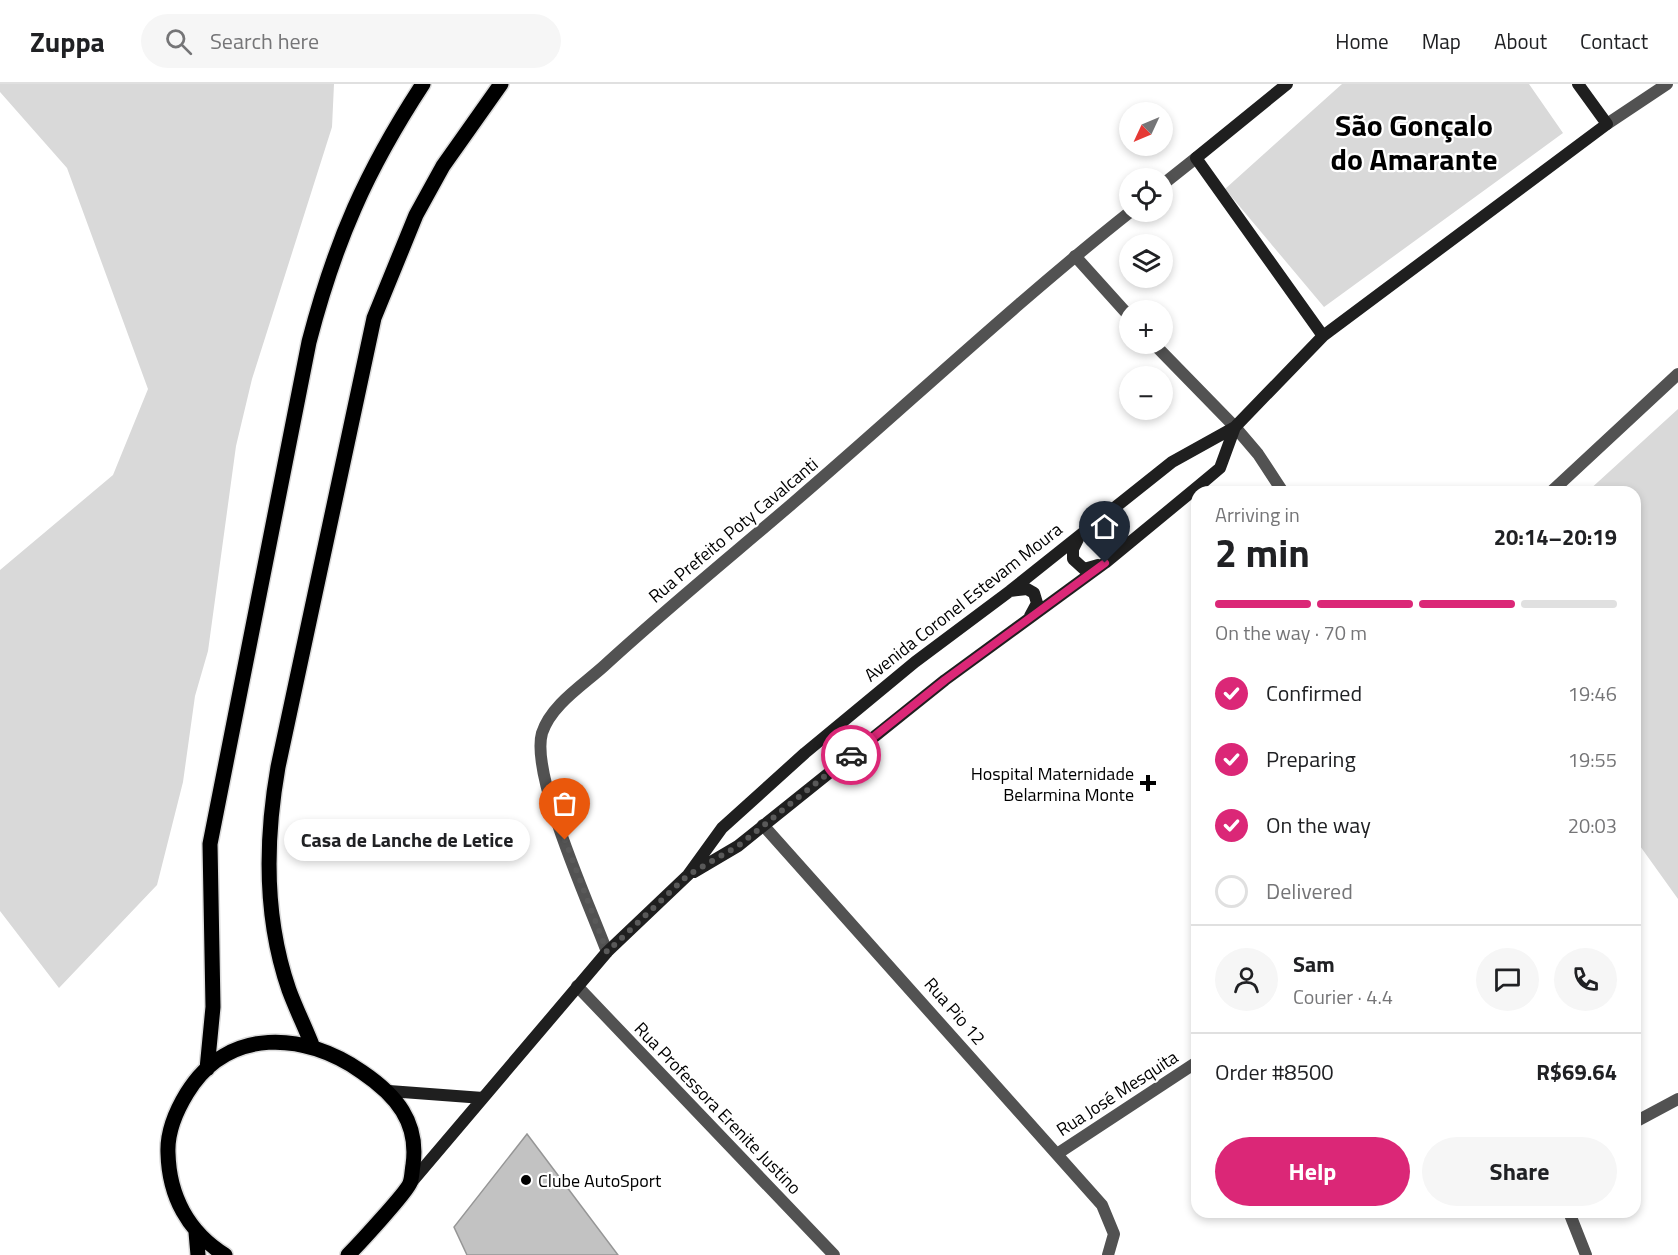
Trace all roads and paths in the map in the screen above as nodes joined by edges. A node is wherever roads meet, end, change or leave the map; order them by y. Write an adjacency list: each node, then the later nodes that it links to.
1 (423, 84): 30 (main road)
2 (501, 84): 28 (main road)
3 (1287, 84): 7 (main road)
4 (1578, 84): 6 (main road)
5 (1667, 84): 6 (street)
6 (1607, 124): 12 (main road)
7 (1196, 158): 8 (street); 12 (main road)
8 (1173, 176)
9 (1119, 221): 10 (street, Rua Prefeito Poty Cavalcanti)
10 (1075, 256): 11 (street); 26 (street, Rua Prefeito Poty Cavalcanti)
11 (1119, 305)
12 (1323, 336): 15 (main road)
13 (1164, 354): 15 (street)
14 (1678, 374): 18 (street)
15 (1235, 427): 16 (main road, Avenida Coronel Estevam Moura); 17 (street); 20 (main road, Avenida Coronel Estevam Moura)
16 (1198, 486)
17 (1279, 486)
18 (1557, 486)
19 (1191, 492): 21 (main road, Avenida Coronel Estevam Moura)
20 (1080, 535): 21 (main road); 22 (main road, Avenida Coronel Estevam Moura)
21 (1105, 563): 23 (main road, Avenida Coronel Estevam Moura)
22 (1010, 591): 23 (main road); 25 (main road, Avenida Coronel Estevam Moura)
23 (1027, 620): 24 (main road, Avenida Coronel Estevam Moura)
24 (764, 825): 25 (main road, Avenida Coronel Estevam Moura); 35 (street, Rua Pio 12)
25 (688, 875): 26 (main road, Avenida Coronel Estevam Moura)
26 (607, 952): 27 (main road, Avenida Coronel Estevam Moura)
27 (577, 987): 32 (main road, Avenida Coronel Estevam Moura); 42 (street, Rua Professora Erenite Justino)
28 (312, 1045): 30 (main road); 31 (main road)
29 (1191, 1066): 35 (street, Rua José Mesquita)
30 (207, 1069): 38 (main road)
31 (389, 1091): 32 (main road); 36 (main road)
32 (483, 1098): 36 (main road, Avenida Coronel Estevam Moura)
33 (1678, 1099): 34 (street)
34 (1641, 1119)
35 (1057, 1154): 43 (street, Rua Pio 12)
36 (410, 1184): 41 (main road, Avenida Coronel Estevam Moura)
37 (1571, 1218): 44 (street)
38 (196, 1232): 39 (main road); 40 (main road)
39 (198, 1255)
40 (225, 1255)
41 (348, 1255)
42 (834, 1255)
43 (1108, 1255)
44 (1586, 1255)

